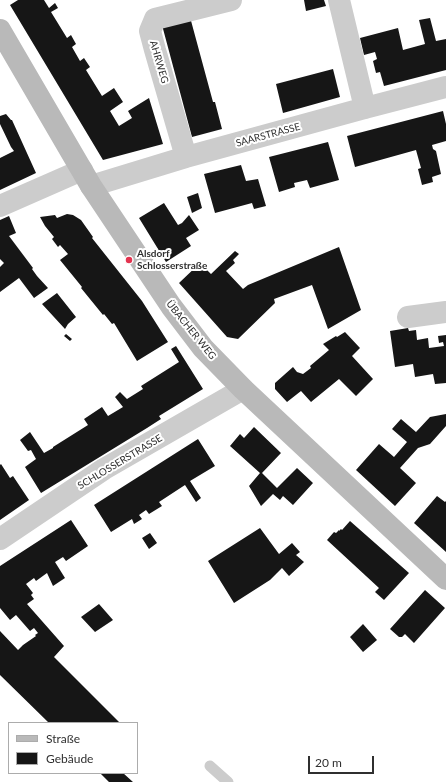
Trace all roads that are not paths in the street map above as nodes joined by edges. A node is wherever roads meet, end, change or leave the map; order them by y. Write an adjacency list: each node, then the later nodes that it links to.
1 (231, 0): 6 (street, AHRWEG)
2 (339, 0): 5 (street)
3 (0, 30): 7 (main road, ÜBACHER WEG)
4 (446, 87): 5 (street, SAARSTRASSE)
5 (365, 108): 6 (street, SAARSTRASSE)
6 (186, 157): 7 (street, SAARSTRASSE)
7 (86, 178): 8 (street, SAARSTRASSE); 11 (main road, ÜBACHER WEG)
8 (0, 206)
9 (446, 312): 10 (street)
10 (408, 317)
11 (243, 389): 12 (street, SCHLOSSERSTRASSE); 13 (main road, ÜBACHER WEG)
12 (0, 539)
13 (446, 579)
14 (210, 766): 15 (lane)
15 (228, 782)

